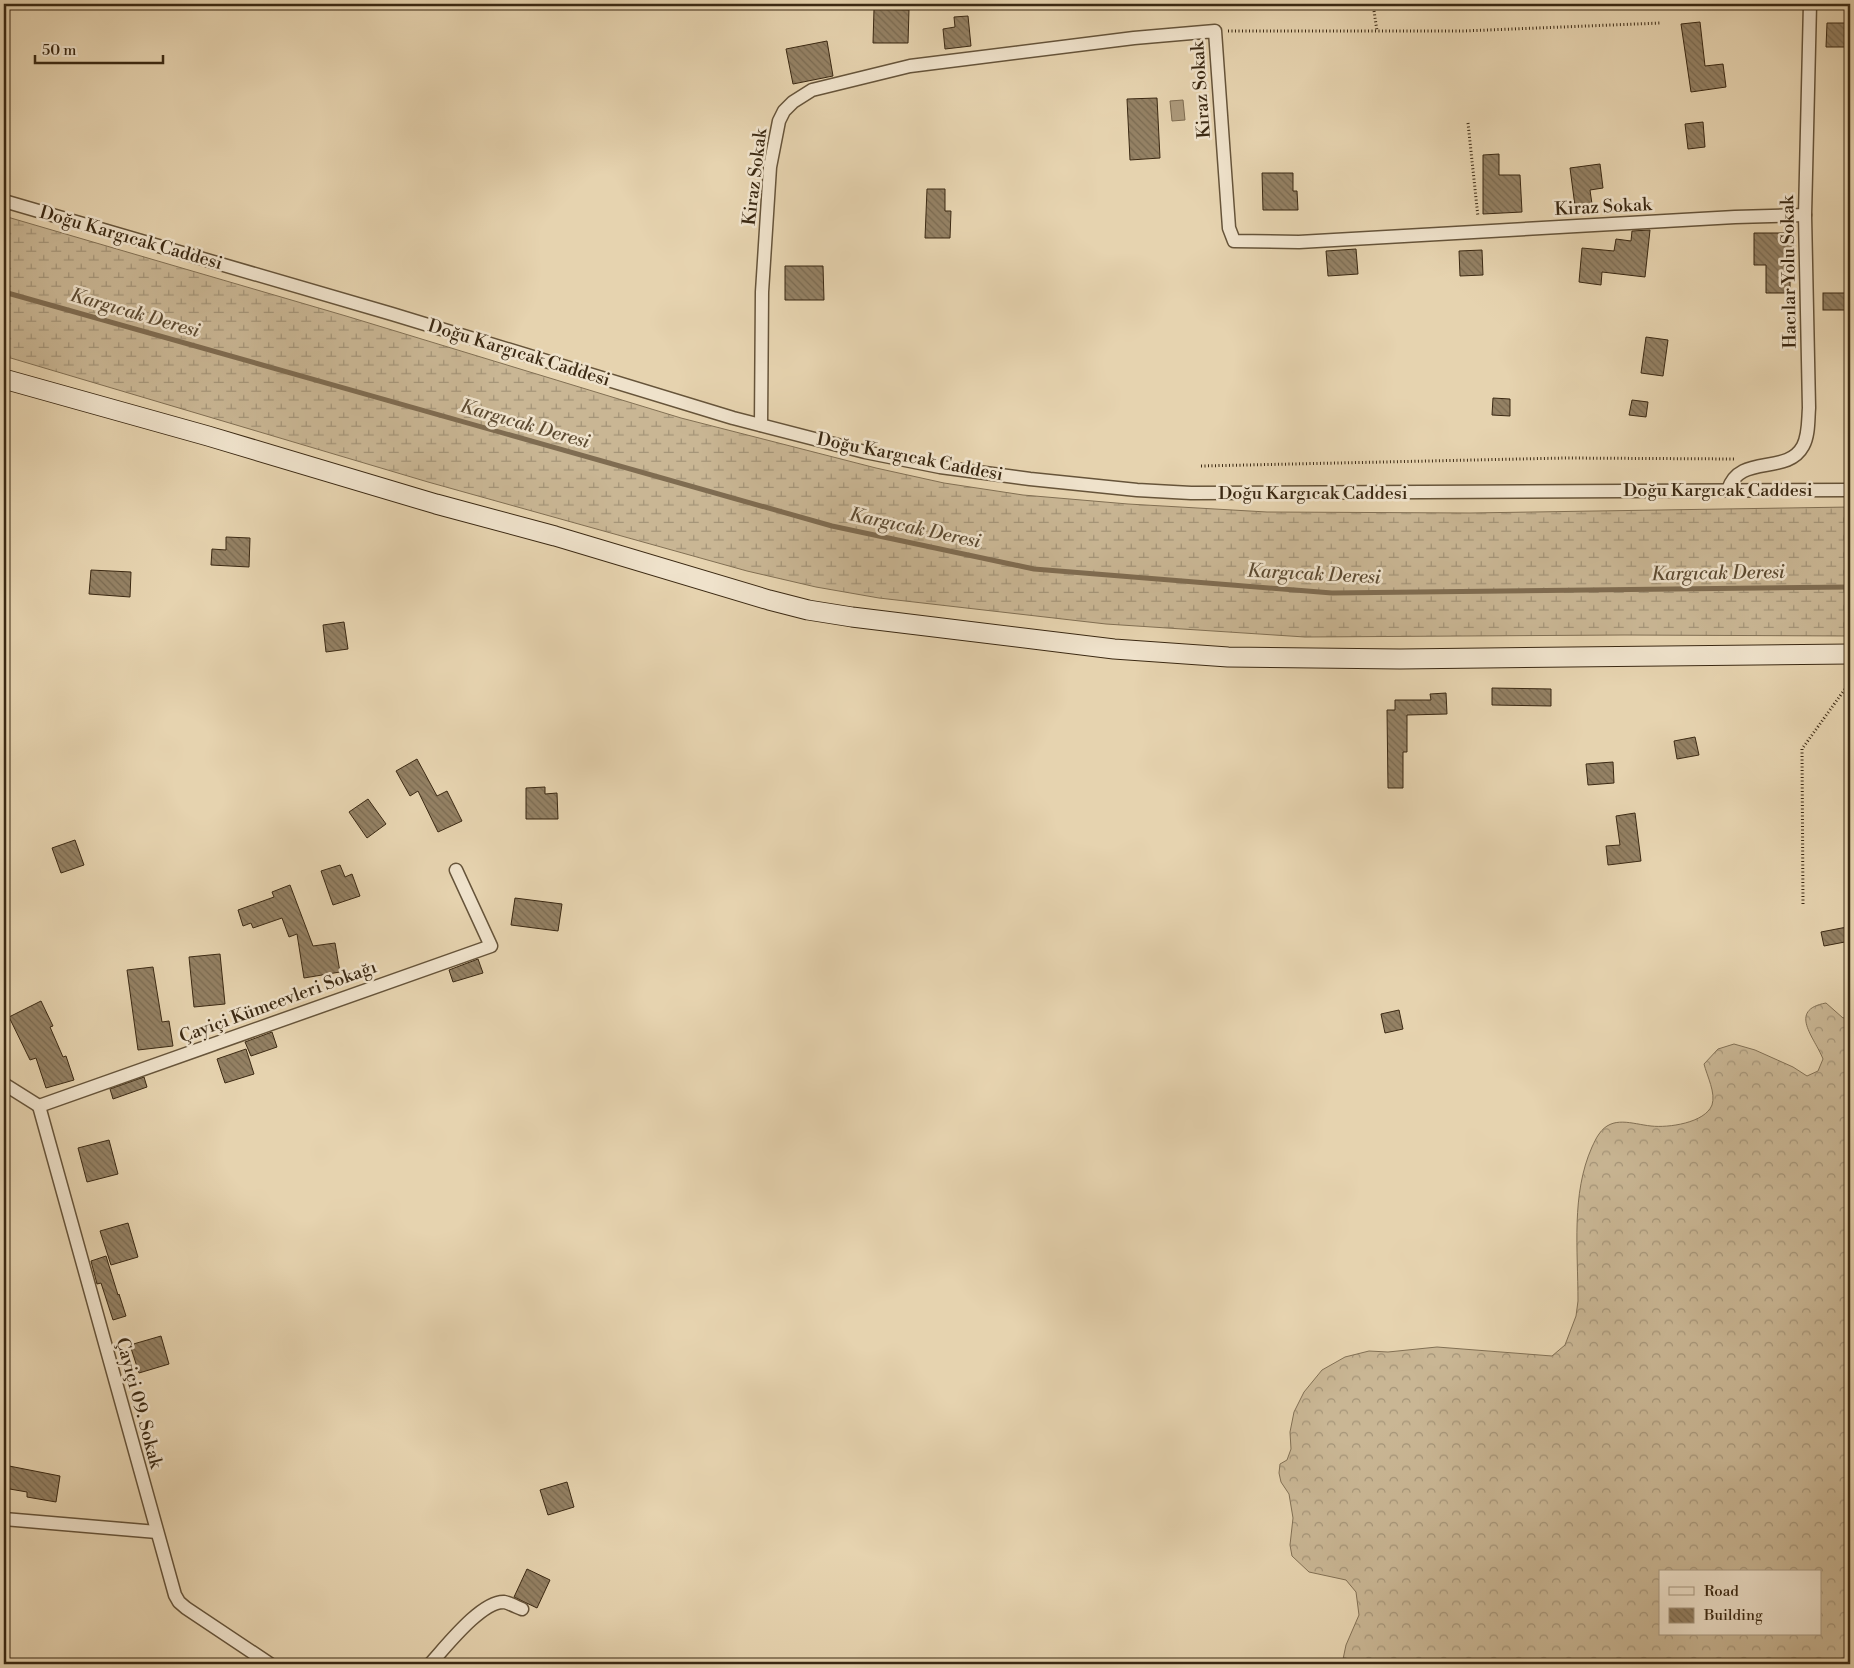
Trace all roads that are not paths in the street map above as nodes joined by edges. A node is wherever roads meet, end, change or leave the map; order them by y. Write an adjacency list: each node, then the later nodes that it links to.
1 (1810, 4): 3 (street, Hacılar Yolu Sokak)
2 (4, 201): 5 (street, Doğu Kargıcak Caddesi)
3 (1805, 215): 5 (street, Kiraz Sokak); 6 (street, Hacılar Yolu Sokak)
4 (4, 379): 8 (street)
5 (761, 426): 6 (street, Doğu Kargıcak Caddesi)
6 (1728, 490): 7 (street, Doğu Kargıcak Caddesi)
7 (1850, 490)
8 (1850, 654)
9 (456, 870): 11 (street, Çayiçi Kümeevleri Sokağı)
10 (4, 1084): 11 (street)
11 (39, 1106): 13 (street, Çayiçi 09. Sokak)
12 (4, 1519): 13 (street)
13 (157, 1532): 15 (street, Çayiçi 09. Sokak)
14 (522, 1609): 16 (street)
15 (270, 1664)
16 (430, 1664)

